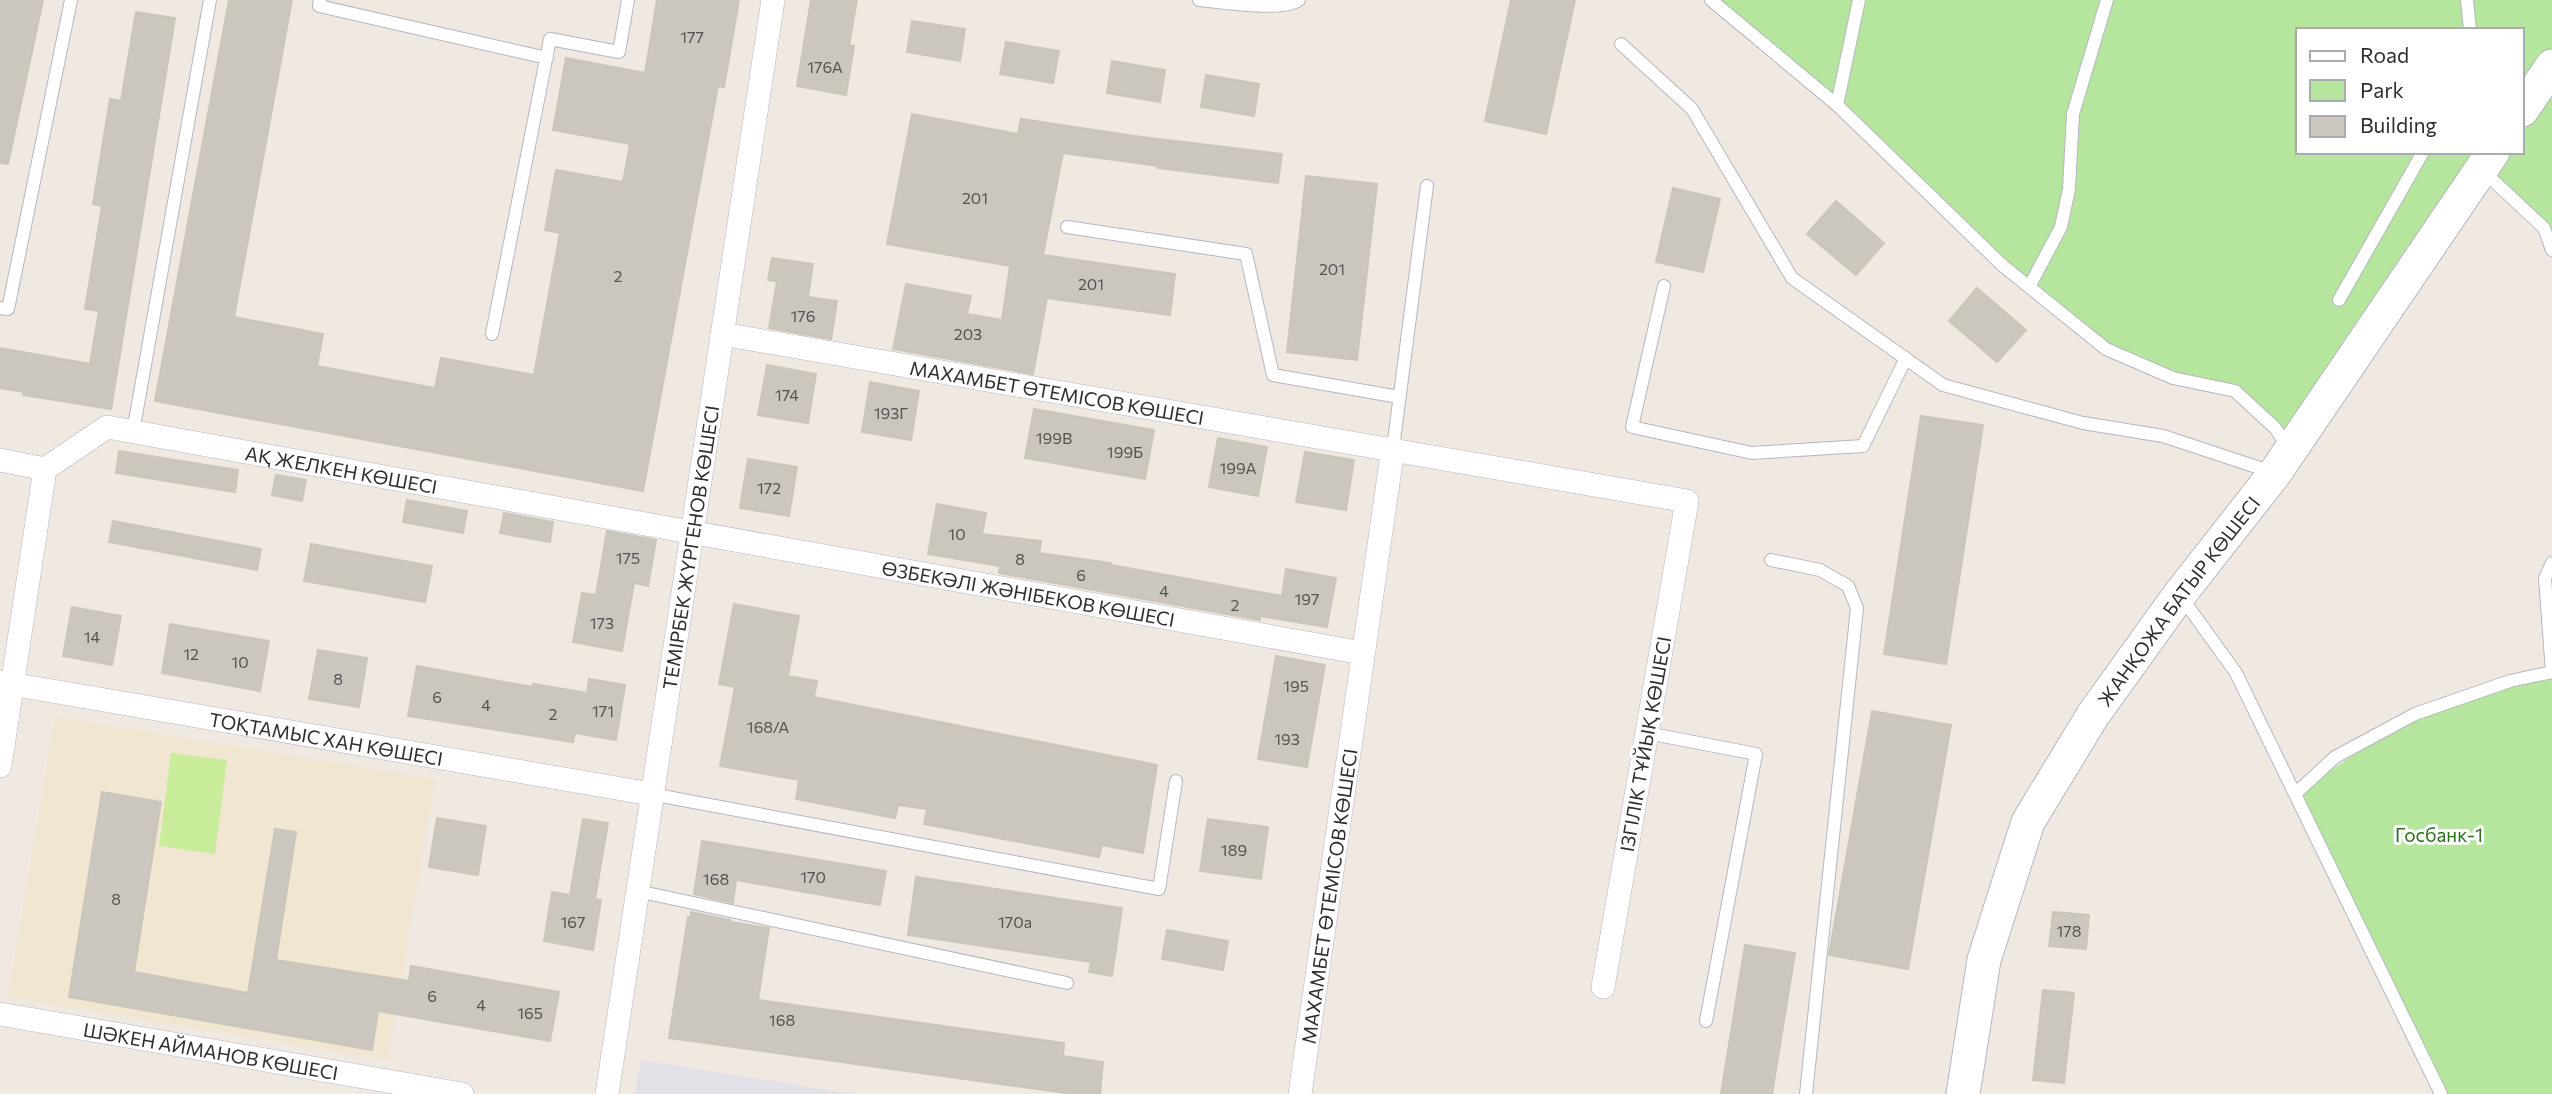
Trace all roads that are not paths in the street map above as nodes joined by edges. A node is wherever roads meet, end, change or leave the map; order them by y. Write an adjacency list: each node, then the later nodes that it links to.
1 (71, 0): 27 (lane)
2 (210, 0): 32 (lane)
3 (320, 0): 15 (lane)
4 (628, 0): 15 (lane)
5 (774, 0): 29 (street, ТЕМІРБЕК ЖҮРГЕНОВ КӨШЕСІ)
6 (1199, 0): 7 (lane)
7 (1299, 0)
8 (1711, 0): 17 (lane)
9 (1859, 0): 17 (lane)
10 (2107, 0): 25 (lane)
11 (2468, 6): 12 (lane); 13 (lane)
12 (2465, 28)
13 (2470, 28)
14 (1621, 44): 30 (lane)
15 (547, 58): 28 (lane)
16 (2552, 66): 18 (main road)
17 (1837, 105): 25 (lane)
18 (2524, 107)
19 (2422, 154): 26 (lane)
20 (2485, 158): 23 (lane); 35 (main road, ЖАНҚОЖА БАТЫР КӨШЕСІ)
21 (1427, 186): 31 (lane)
22 (1067, 227): 31 (lane)
23 (2552, 250)
24 (1664, 286): 30 (lane)
25 (2029, 287): 35 (lane)
26 (2339, 300)
27 (0, 308)
28 (492, 334)
29 (722, 334): 33 (street, МАХАМБЕТ ӨТЕМІСОВ КӨШЕСІ); 38 (street, ТЕМІРБЕК ЖҮРГЕНОВ КӨШЕСІ)
30 (1906, 358): 35 (lane)
31 (1399, 397): 33 (lane)
32 (133, 432): 36 (street, АҚ ЖЕЛКЕН КӨШЕСІ); 38 (street, АҚ ЖЕЛКЕН КӨШЕСІ)
33 (1393, 448): 37 (street, МАХАМБЕТ ӨТЕМІСОВ КӨШЕСІ); 42 (street, МАХАМБЕТ ӨТЕМІСОВ КӨШЕСІ)
34 (0, 460): 36 (street)
35 (2283, 462): 41 (main road, ЖАНҚОЖА БАТЫР КӨШЕСІ)
36 (45, 469): 44 (street)
37 (1686, 501): 45 (street, ІЗГІЛІК ТҰЙЫҚ КӨШЕСІ)
38 (694, 534): 42 (street, ӨЗБЕКӘЛІ ЖӘНІБЕКОВ КӨШЕСІ); 48 (street, ТЕМІРБЕК ЖҮРГЕНОВ КӨШЕСІ)
39 (1771, 560): 58 (lane)
40 (2552, 563): 43 (lane)
41 (2180, 594): 49 (lane); 59 (main road, ЖАНҚОЖА БАТЫР КӨШЕСІ)
42 (1362, 653): 57 (street, МАХАМБЕТ ӨТЕМІСОВ КӨШЕСІ)
43 (2552, 672): 49 (lane)
44 (7, 683): 46 (street); 48 (street, ТОҚТАМЫС ХАН КӨШЕСІ)
45 (1647, 733): 52 (street, ІЗГІЛІК ТҰЙЫҚ КӨШЕСІ); 54 (lane)
46 (0, 766)
47 (1176, 781): 48 (lane)
48 (652, 794): 50 (street, ТЕМІРБЕК ЖҮРГЕНОВ КӨШЕСІ)
49 (2295, 794): 60 (lane)
50 (637, 891): 51 (lane); 56 (street, ТЕМІРБЕК ЖҮРГЕНОВ КӨШЕСІ)
51 (1067, 983)
52 (1603, 987)
53 (0, 1014): 55 (street, ШӘКЕН АЙМАНОВ КӨШЕСІ)
54 (1706, 1021)
55 (462, 1094)
56 (607, 1094)
57 (1300, 1094)
58 (1806, 1094)
59 (1963, 1094)
60 (2441, 1094)

